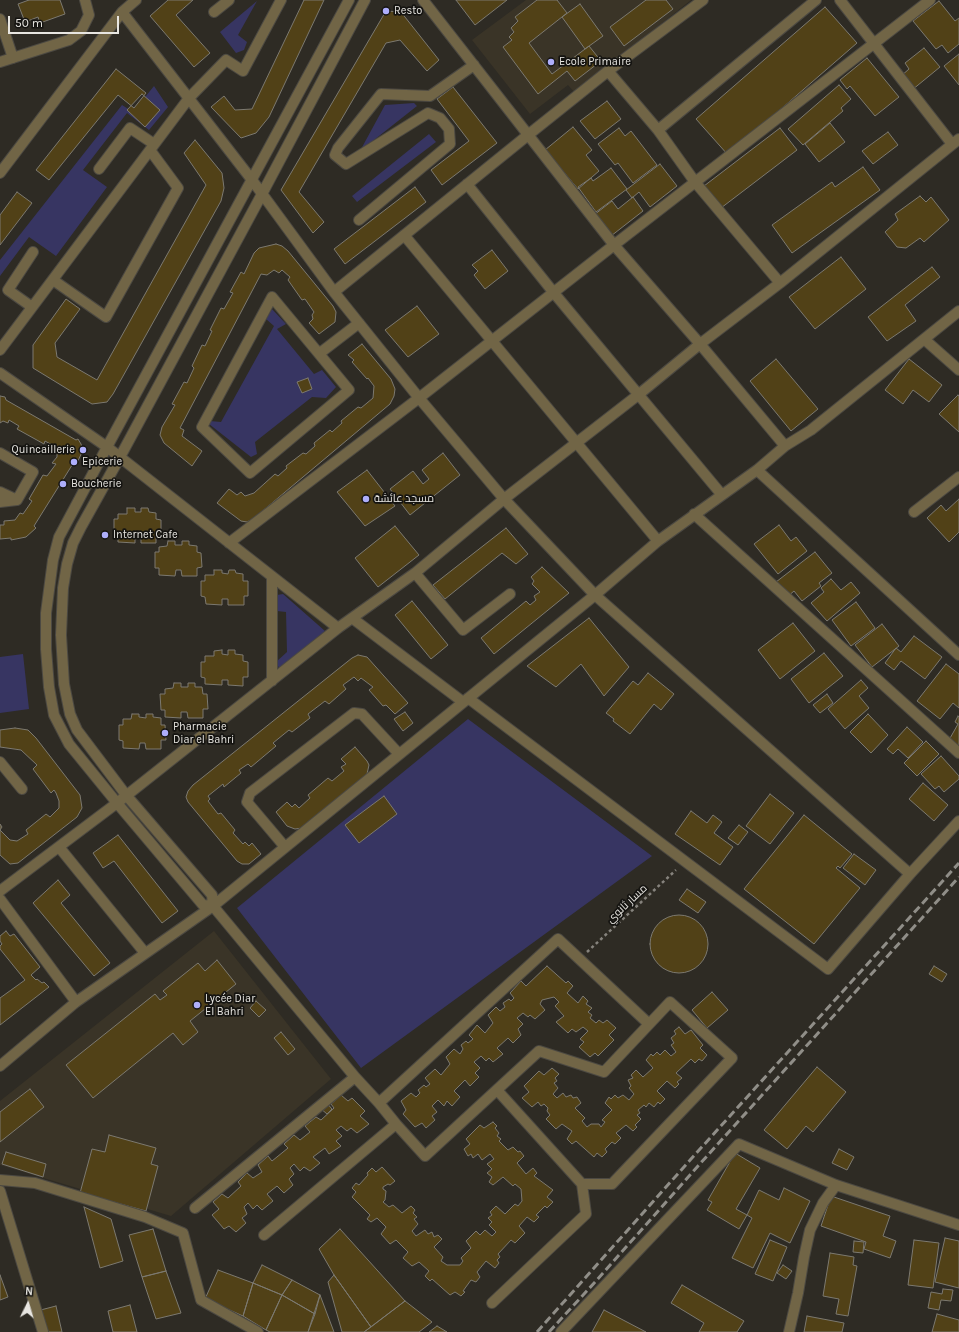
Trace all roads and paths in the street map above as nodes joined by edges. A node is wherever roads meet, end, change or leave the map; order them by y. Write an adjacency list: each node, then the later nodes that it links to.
1 (85, 0): 16 (street)
2 (136, 0): 12 (street)
3 (229, 0): 13 (street)
4 (281, 0): 21 (street)
5 (349, 0): 29 (street)
6 (365, 0): 32 (street)
7 (423, 0): 18 (street)
8 (703, 0): 19 (street)
9 (816, 0): 23 (street)
10 (840, 0): 15 (street)
11 (930, 0): 15 (street)
12 (122, 12): 21 (street); 28 (street)
13 (214, 12)
14 (0, 19): 16 (street)
15 (874, 42): 25 (street); 30 (street)
16 (13, 58): 17 (street)
17 (0, 62)
18 (474, 65): 20 (street); 24 (street)
19 (608, 71): 23 (street); 24 (street)
20 (430, 96): 22 (street); 22 (street)
21 (189, 98): 26 (street); 29 (street)
22 (428, 114): 33 (street)
23 (658, 130): 30 (street)
24 (528, 134): 31 (street); 35 (street)
25 (956, 141): 38 (street)
26 (152, 147): 27 (street); 37 (street); 37 (street)
27 (99, 169)
28 (0, 173)
29 (252, 180): 32 (street); 55 (street)
30 (695, 182): 35 (street); 38 (street)
31 (467, 184): 34 (street); 40 (street)
32 (262, 194): 39 (street); 57 (street)
33 (359, 220)
34 (404, 235): 39 (street); 45 (street)
35 (614, 245): 40 (street); 46 (street)
36 (33, 252): 41 (street)
37 (52, 280): 41 (street)
38 (780, 283): 46 (street)
39 (334, 292): 43 (street)
40 (554, 293): 45 (street); 51 (street)
41 (32, 307): 47 (street)
42 (959, 311): 44 (street)
43 (359, 323): 48 (street); 52 (street)
44 (924, 339): 49 (street); 54 (street)
45 (492, 341): 52 (street); 53 (street)
46 (700, 344): 51 (street); 54 (street)
47 (0, 350)
48 (320, 353): 48 (street)
49 (959, 370)
50 (0, 373): 55 (street)
51 (638, 395): 53 (street); 61 (street)
52 (419, 398): 63 (street); 68 (street)
53 (577, 443): 63 (street); 67 (street)
54 (786, 446): 58 (street)
55 (107, 447): 57 (street); 83 (street)
56 (0, 453): 62 (street)
57 (120, 458): 68 (street); 82 (street)
58 (757, 470): 61 (street); 75 (street)
59 (959, 477): 65 (street)
60 (0, 492): 62 (street)
61 (722, 495): 66 (street)
62 (17, 500): 64 (street)
63 (504, 500): 69 (street); 72 (street)
64 (0, 502)
65 (914, 512)
66 (694, 514): 67 (street); 78 (street)
67 (658, 541): 72 (street)
68 (229, 543): 70 (street)
69 (415, 572): 71 (street); 73 (street)
70 (272, 577): 74 (street); 76 (street)
71 (510, 594)
72 (595, 596): 77 (street); 88 (street)
73 (352, 618): 74 (street); 77 (street)
74 (338, 628): 76 (street)
75 (959, 655)
76 (272, 681): 82 (street)
77 (465, 700): 79 (street); 87 (street)
78 (959, 753)
79 (399, 754): 86 (street); 86 (street)
80 (0, 762): 81 (street)
81 (22, 789)
82 (126, 796): 83 (street); 91 (street)
83 (117, 803): 85 (street); 91 (street)
84 (959, 821): 88 (street)
85 (59, 847): 89 (street); 92 (street)
86 (285, 847): 91 (street)
87 (685, 861): 88 (street); 93 (path, مسار ثانوي)
88 (910, 874)
89 (0, 891)
90 (0, 899): 94 (street)
91 (213, 906): 92 (street); 97 (street)
92 (145, 954): 94 (street)
93 (579, 959): 95 (street); 99 (street)
94 (76, 1002): 96 (street)
95 (649, 1024): 98 (street); 102 (street)
96 (0, 1066)
97 (354, 1077): 99 (street); 105 (street)
98 (497, 1090): 100 (street); 102 (street)
99 (379, 1103): 100 (street)
100 (396, 1124): 107 (street)
101 (0, 1180): 110 (street)
102 (582, 1184): 108 (street)
103 (836, 1185): 106 (street); 111 (street); 112 (street)
104 (0, 1191): 109 (street)
105 (195, 1208)
106 (959, 1224)
107 (264, 1235)
108 (492, 1303)
109 (42, 1332)
110 (258, 1332)
111 (560, 1332)
112 (789, 1332)

